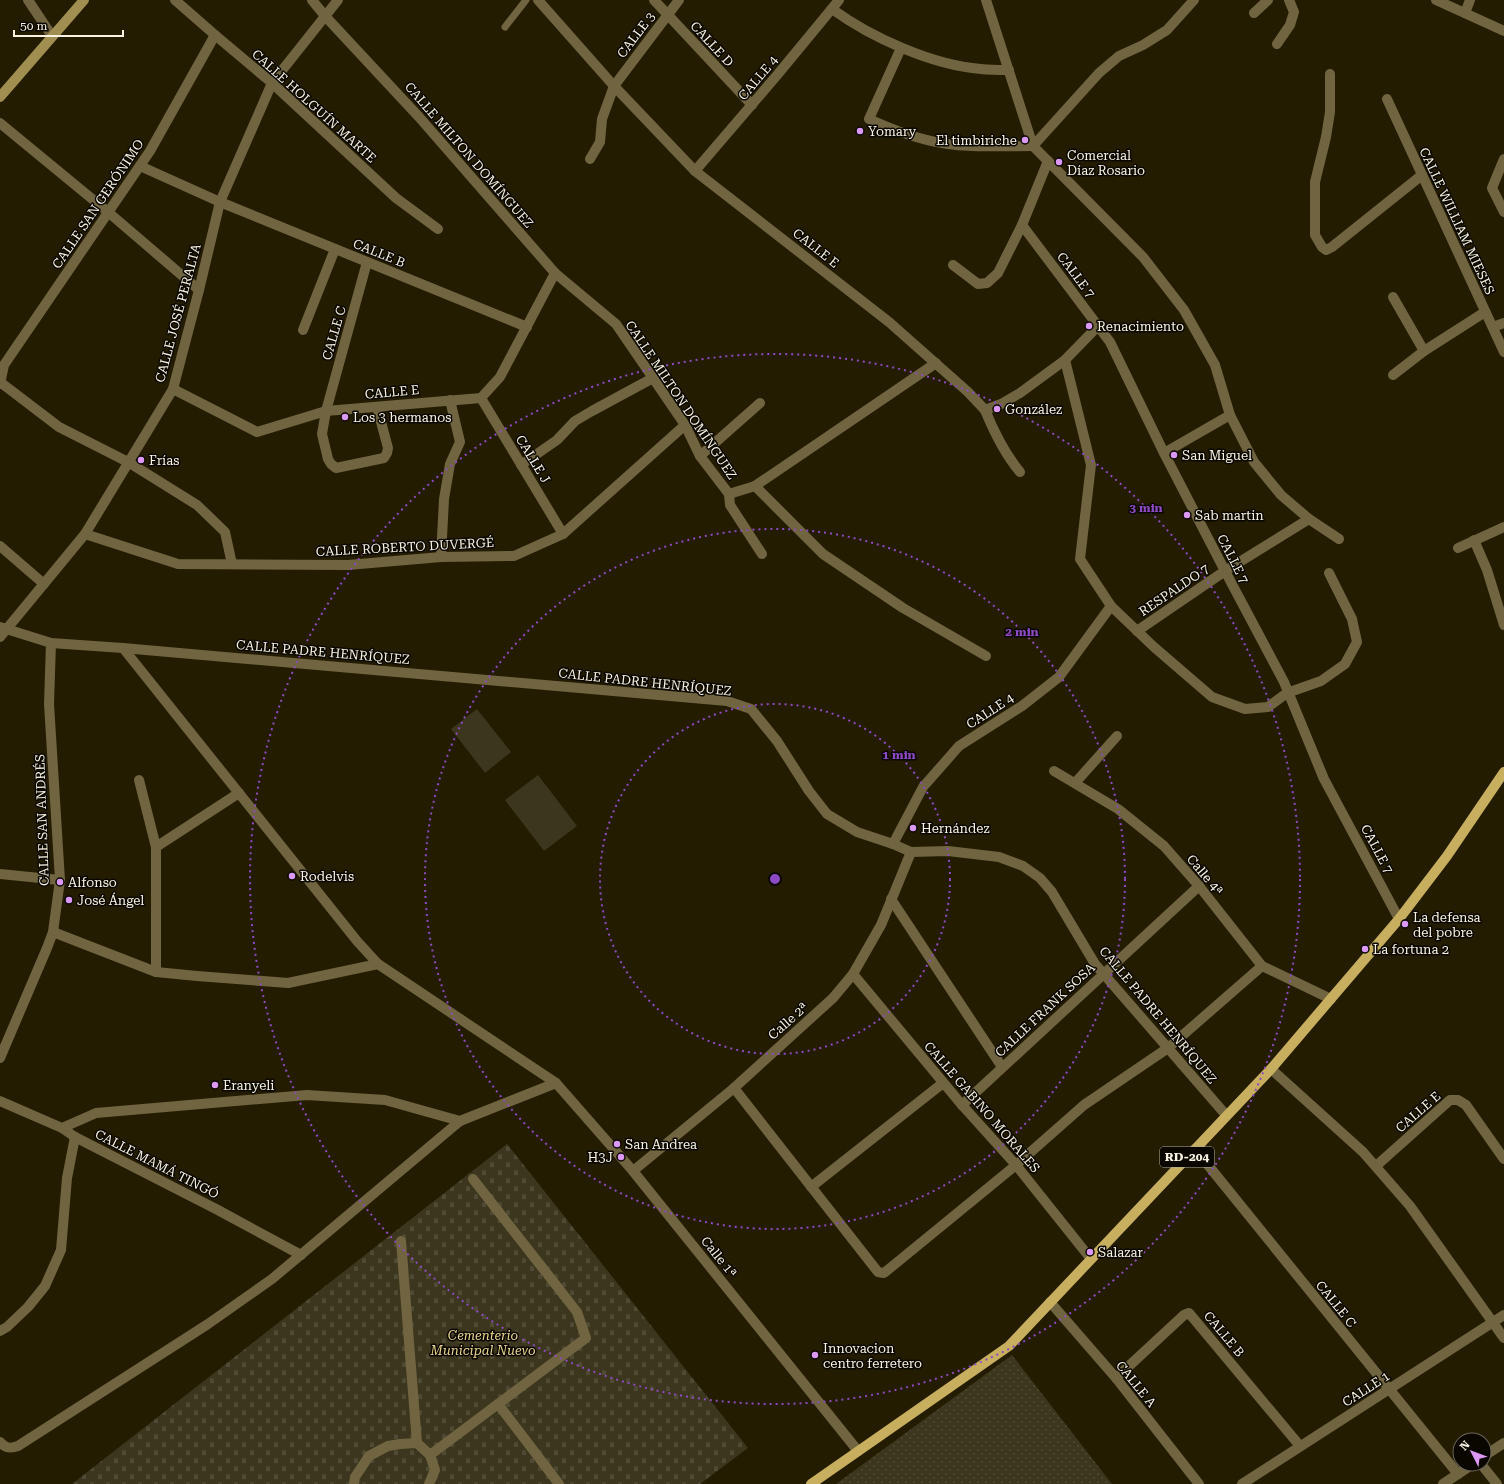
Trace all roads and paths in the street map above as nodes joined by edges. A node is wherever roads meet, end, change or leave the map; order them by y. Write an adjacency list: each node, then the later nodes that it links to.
1 (28, 0): 25 (street)
2 (84, 0): 25 (street)
3 (175, 0): 24 (street, CALLE HOLGUÍN MARTE)
4 (312, 0): 21 (street, CALLE MILTON DOMÍNGUEZ)
5 (338, 0): 21 (street, CALLE JOSÉ PERALTA)
6 (526, 0): 22 (lane)
7 (538, 0): 31 (street, CALLE E)
8 (654, 0): 20 (street, CALLE D)
9 (679, 0): 20 (street, CALLE 3)
10 (839, 0): 17 (street, CALLE 4)
11 (986, 0): 28 (street)
12 (1194, 0): 36 (street)
13 (1268, 0): 18 (street)
14 (1289, 0): 26 (street)
15 (1436, 0): 19 (street)
16 (1470, 0): 19 (street)
17 (832, 9): 27 (street); 34 (street, CALLE 4)
18 (1254, 13)
19 (1465, 13): 23 (street)
20 (668, 15): 31 (street, CALLE 3); 34 (street, CALLE D)
21 (325, 16): 30 (street, CALLE JOSÉ PERALTA); 51 (street, CALLE MILTON DOMÍNGUEZ)
22 (505, 27)
23 (1504, 31)
24 (215, 35): 30 (street, CALLE HOLGUÍN MARTE); 40 (street, CALLE SAN GERÓNIMO)
25 (52, 36): 32 (street)
26 (1277, 44)
27 (901, 48): 28 (street); 36 (street)
28 (1009, 70): 36 (street)
29 (1330, 74): 42 (street)
30 (272, 83): 43 (street, CALLE JOSÉ PERALTA); 47 (street, CALLE HOLGUÍN MARTE)
31 (614, 86): 37 (street, CALLE 3); 41 (street, CALLE E)
32 (0, 97)
33 (1387, 100): 42 (street, CALLE WILLIAM MIESES)
34 (752, 105): 41 (street, CALLE 4)
35 (0, 123): 44 (street)
36 (1033, 146): 39 (street)
37 (590, 159)
38 (1504, 159): 45 (street)
39 (1048, 161): 46 (street); 74 (street)
40 (140, 166): 43 (street, CALLE B); 44 (street, CALLE SAN GERÓNIMO)
41 (695, 171): 63 (street, CALLE E)
42 (1422, 175): 54 (street, CALLE WILLIAM MIESES)
43 (220, 202): 48 (street, CALLE B); 52 (street, CALLE JOSÉ PERALTA)
44 (108, 212): 52 (street); 66 (street, CALLE SAN GERÓNIMO)
45 (1504, 212)
46 (1022, 225): 50 (street); 56 (street, CALLE 7)
47 (438, 229)
48 (335, 249): 49 (street, CALLE B); 59 (street)
49 (368, 262): 58 (street, CALLE B); 73 (street, CALLE C)
50 (953, 265)
51 (555, 273): 58 (street); 65 (street, CALLE MILTON DOMÍNGUEZ)
52 (199, 290): 67 (street, CALLE JOSÉ PERALTA)
53 (1392, 296): 60 (street)
54 (1484, 312): 57 (street, CALLE WILLIAM MIESES); 60 (street)
55 (1504, 323): 57 (street)
56 (1098, 326): 62 (street); 76 (street, CALLE 7)
57 (1493, 326): 61 (street, CALLE WILLIAM MIESES)
58 (527, 327): 68 (street)
59 (303, 330)
60 (1424, 351): 64 (street)
61 (1504, 352)
62 (1065, 360): 72 (street); 97 (street)
63 (936, 363): 72 (street, CALLE E); 81 (street, CALLE MILTON DOMÍNGUEZ)
64 (1393, 375)
65 (653, 378): 75 (street, CALLE MILTON DOMÍNGUEZ); 79 (street)
66 (0, 383): 78 (street)
67 (173, 389): 73 (street, CALLE E); 78 (street, CALLE JOSÉ PERALTA)
68 (481, 398): 69 (street, CALLE E); 79 (street, CALLE J)
69 (450, 400): 71 (street, CALLE E); 92 (street)
70 (760, 403): 77 (street)
71 (377, 407): 73 (street, CALLE E); 73 (street)
72 (985, 410): 80 (street)
73 (326, 411)
74 (1230, 415): 76 (street); 83 (street)
75 (685, 425): 77 (street, CALLE MILTON DOMÍNGUEZ); 86 (street, CALLE ROBERTO DUVERGÉ)
76 (1164, 453): 94 (street, CALLE 7)
77 (700, 456): 82 (street, CALLE MILTON DOMÍNGUEZ)
78 (128, 462): 85 (street, CALLE JOSÉ PERALTA); 93 (street)
79 (521, 465): 86 (street, CALLE J)
80 (1020, 472)
81 (755, 486): 82 (street, CALLE MILTON DOMÍNGUEZ); 103 (street)
82 (729, 494): 91 (street)
83 (1309, 519): 87 (street); 94 (street, RESPALDO 7)
84 (1504, 527): 88 (street)
85 (85, 534): 93 (street, CALLE ROBERTO DUVERGÉ); 96 (street, CALLE JOSÉ PERALTA)
86 (563, 534): 92 (street, CALLE ROBERTO DUVERGÉ)
87 (1339, 539)
88 (1474, 540): 90 (street); 98 (street)
89 (0, 546): 96 (street)
90 (1458, 548)
91 (762, 554)
92 (441, 557): 93 (street, CALLE ROBERTO DUVERGÉ)
93 (232, 564)
94 (1225, 571): 100 (street, RESPALDO 7); 104 (street, CALLE 7)
95 (1329, 573): 104 (street)
96 (44, 584): 99 (street, CALLE JOSÉ PERALTA)
97 (1111, 606): 100 (street); 111 (street, CALLE 4)
98 (1504, 625)
99 (2, 631): 101 (street, CALLE PADRE HENRÍQUEZ)
100 (1137, 631): 104 (street)
101 (51, 643): 102 (street, CALLE PADRE HENRÍQUEZ); 115 (street, CALLE SAN ANDRÉS)
102 (123, 648): 110 (street, Calle 1ª); 111 (street, CALLE PADRE HENRÍQUEZ)
103 (986, 656)
104 (1287, 693): 118 (street, CALLE 7)
105 (1116, 736): 109 (street)
106 (1054, 771): 109 (street, Calle 4ª)
107 (1504, 772): 118 (main road, RD-204)
108 (139, 780): 112 (street)
109 (1075, 784): 116 (street, Calle 4ª)
110 (239, 793): 112 (street); 120 (street, Calle 1ª)
111 (893, 844): 113 (street, CALLE PADRE HENRÍQUEZ)
112 (156, 847): 122 (street)
113 (911, 852): 117 (street, Calle 2ª); 124 (street, CALLE PADRE HENRÍQUEZ)
114 (0, 874): 115 (street)
115 (60, 880): 119 (street, CALLE SAN ANDRÉS)
116 (1199, 886): 121 (street, Calle 4ª); 124 (street, CALLE FRANK SOSA)
117 (892, 899): 123 (street, Calle 2ª); 128 (street)
118 (1399, 919): 125 (main road, RD-204)
119 (53, 932): 122 (street); 127 (street, CALLE SAN ANDRÉS)
120 (378, 964): 122 (street); 130 (street, Calle 1ª)
121 (1262, 966): 125 (street, Calle 4ª); 126 (street)
122 (156, 972)
123 (853, 974): 131 (street, CALLE GABINO MORALES); 132 (street, Calle 2ª)
124 (1103, 974): 126 (street, CALLE PADRE HENRÍQUEZ); 128 (street, CALLE FRANK SOSA)
125 (1331, 998): 129 (main road, RD-204)
126 (1168, 1048): 135 (street, CALLE PADRE HENRÍQUEZ); 141 (street)
127 (0, 1058)
128 (1002, 1067): 134 (street, CALLE FRANK SOSA)
129 (1271, 1069): 135 (main road, RD-204); 142 (street)
130 (556, 1083): 136 (street); 143 (street, Calle 1ª)
131 (943, 1083): 134 (street, CALLE GABINO MORALES); 145 (street)
132 (734, 1088): 143 (street, Calle 2ª); 145 (street)
133 (0, 1101): 137 (street, CALLE MAMÁ TINGÓ)
134 (962, 1105): 141 (street, CALLE GABINO MORALES)
135 (1226, 1116): 139 (main road, RD-204)
136 (460, 1121): 137 (street); 147 (street)
137 (62, 1128): 138 (street, CALLE MAMÁ TINGÓ)
138 (75, 1137): 147 (street, CALLE MAMÁ TINGÓ); 152 (street)
139 (1195, 1149): 148 (main road, RD-204); 155 (street, CALLE C)
140 (1504, 1159): 142 (street, CALLE E)
141 (1016, 1165): 145 (street); 148 (street, CALLE GABINO MORALES)
142 (1376, 1166): 151 (street)
143 (633, 1171): 161 (street, Calle 1ª)
144 (472, 1179): 156 (street)
145 (811, 1187)
146 (401, 1241): 158 (street)
147 (301, 1255): 157 (street)
148 (1091, 1259): 149 (main road, RD-204)
149 (1050, 1302): 154 (street, CALLE A); 161 (main road, RD-204)
150 (1504, 1315): 151 (street, CALLE 1)
151 (1493, 1322): 153 (street); 155 (street, CALLE 1)
152 (0, 1331)
153 (1504, 1338)
154 (1116, 1378): 160 (street, CALLE B); 171 (street, CALLE A)
155 (1388, 1390): 160 (street, CALLE 1); 166 (street, CALLE C)
156 (498, 1404): 163 (street); 169 (street)
157 (0, 1442)
158 (417, 1443): 163 (street); 167 (street)
159 (1504, 1443): 162 (street)
160 (1300, 1446): 172 (street, CALLE 1)
161 (858, 1451): 170 (main road, RD-204)
162 (1492, 1451)
163 (430, 1455): 168 (street)
164 (1461, 1472): 166 (street)
165 (1488, 1472): 174 (street)
166 (1458, 1474): 173 (street)
167 (354, 1484)
168 (429, 1484)
169 (559, 1484)
170 (811, 1484)
171 (1199, 1484)
172 (1242, 1484)
173 (1443, 1484)
174 (1497, 1484)

